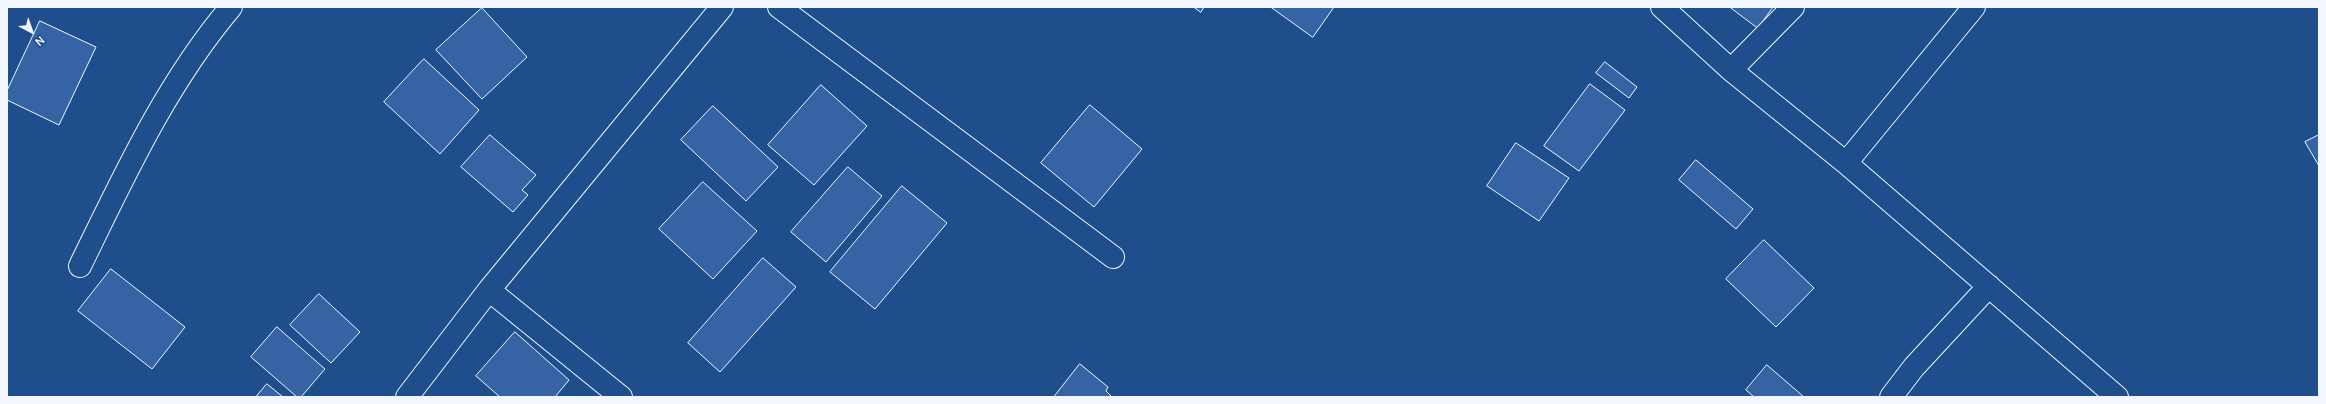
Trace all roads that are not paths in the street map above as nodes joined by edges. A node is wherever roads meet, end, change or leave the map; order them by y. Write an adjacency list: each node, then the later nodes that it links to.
1 (231, 7): 10 (street)
2 (722, 7): 12 (street)
3 (778, 7): 9 (street)
4 (1662, 7): 7 (street)
5 (1793, 7): 7 (street)
6 (1974, 7): 8 (street)
7 (1731, 70): 8 (street)
8 (1846, 163): 11 (street)
9 (1113, 257)
10 (80, 266)
11 (1989, 286): 15 (street); 16 (street)
12 (489, 290): 13 (street); 14 (street)
13 (407, 397)
14 (621, 397)
15 (1891, 397)
16 (2117, 397)

